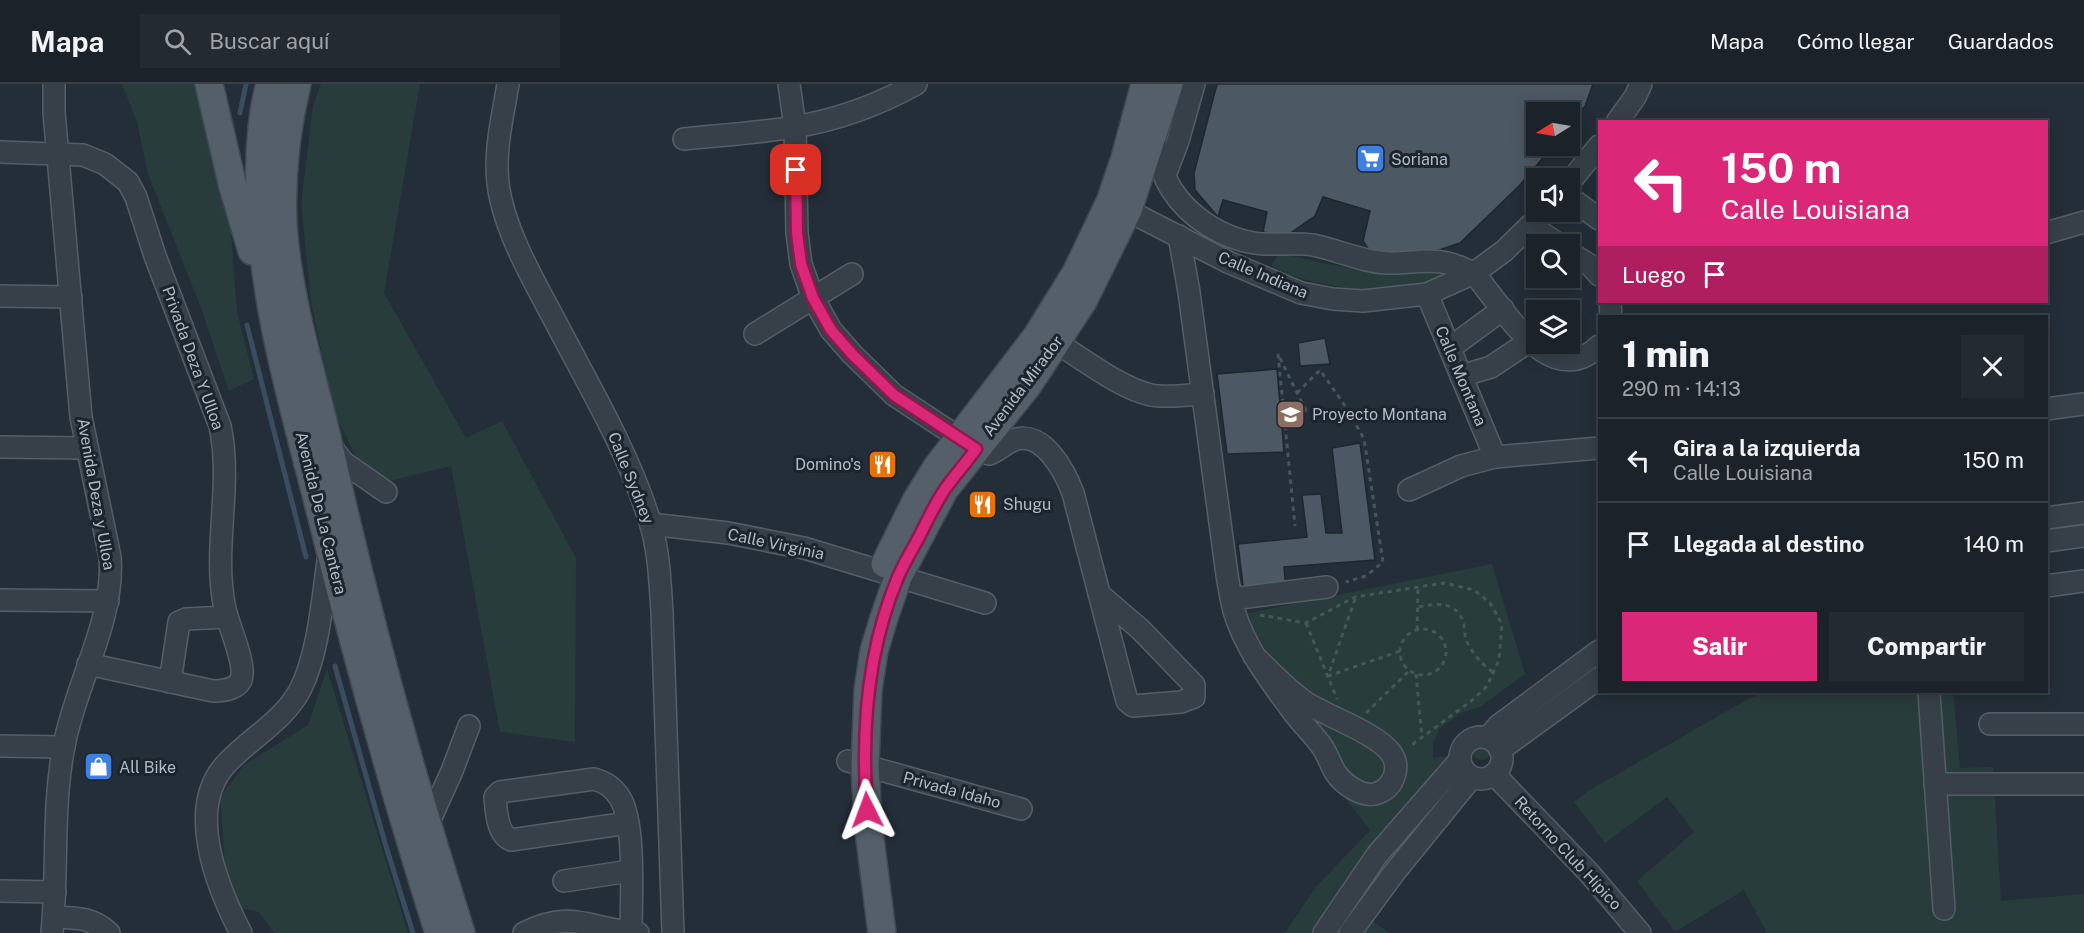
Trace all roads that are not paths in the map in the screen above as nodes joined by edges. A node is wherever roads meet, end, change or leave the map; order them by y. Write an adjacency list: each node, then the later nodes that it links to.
1 (54, 84): 17 (street, Avenida Deza y Ulloa)
2 (209, 84): 38 (main road)
3 (270, 84): 38 (main road, Avenida De La Cantera)
4 (508, 84): 62 (street, Calle Sydney)
5 (789, 84): 12 (street)
6 (916, 84): 12 (street)
7 (1194, 84): 19 (street)
8 (1641, 84): 11 (street)
9 (1165, 86): 13 (main road, Avenida Mirador); 21 (main road, Avenida Mirador)
10 (299, 89): 52 (main road, Avenida De La Cantera)
11 (1618, 120)
12 (795, 127): 14 (street); 39 (street)
13 (1152, 135): 19 (street); 21 (main road, Avenida Mirador)
14 (684, 139)
15 (1598, 147): 18 (street)
16 (0, 152): 17 (street, Privada Deza Y Ulloa)
17 (58, 153): 37 (street, Avenida Deza y Ulloa); 75 (street, Privada Deza Y Ulloa)
18 (1580, 169)
19 (1164, 175): 29 (street)
20 (1580, 205): 22 (street)
21 (1119, 206): 28 (street, Calle Indiana); 43 (main road, Avenida Mirador); 53 (main road, Avenida Mirador)
22 (1598, 218)
23 (1535, 222): 32 (street, Calle Indiana)
24 (1540, 222): 27 (street)
25 (2084, 222): 26 (street)
26 (2048, 232)
27 (1550, 234)
28 (1179, 236): 31 (street, Calle Indiana); 49 (street)
29 (1233, 237): 31 (street); 32 (street)
30 (1580, 259): 33 (street)
31 (1228, 262): 35 (street, Calle Indiana)
32 (1473, 273): 35 (street, Calle Indiana); 40 (street)
33 (1598, 273)
34 (852, 274): 39 (street)
35 (1427, 294): 46 (street, Calle Montana)
36 (0, 296): 37 (street)
37 (71, 297): 55 (street, Avenida Deza y Ulloa)
38 (268, 298): 65 (main road, Avenida De La Cantera)
39 (813, 298): 41 (street); 53 (street)
40 (1503, 309): 42 (street); 46 (street)
41 (755, 334)
42 (1526, 336)
43 (1057, 343): 49 (street); 53 (main road, Avenida Mirador)
44 (1526, 344): 48 (street)
45 (1598, 347): 47 (street)
46 (1450, 348): 48 (street, Calle Montana)
47 (1548, 354)
48 (1461, 376): 57 (street, Calle Montana)
49 (1203, 394): 74 (street)
50 (2084, 404): 51 (street)
51 (2048, 409)
52 (328, 443): 59 (street); 95 (main road, Avenida De La Cantera)
53 (968, 443): 66 (main road, Avenida Mirador); 70 (street)
54 (0, 447): 55 (street)
55 (86, 448): 72 (street, Avenida Deza y Ulloa)
56 (1598, 448): 57 (street)
57 (1495, 457): 58 (street)
58 (1409, 490)
59 (386, 492)
60 (2084, 513): 61 (street)
61 (2048, 518)
62 (651, 524): 66 (street, Calle Virginia); 109 (street, Calle Sydney)
63 (2084, 536): 64 (street)
64 (2048, 541)
65 (330, 550): 104 (street); 105 (main road, Avenida De La Cantera)
66 (889, 574): 73 (street, Calle Virginia); 88 (main road, Avenida Mirador)
67 (2084, 581): 68 (street)
68 (2048, 586)
69 (1327, 587): 74 (street)
70 (1099, 594): 70 (street)
71 (0, 600): 72 (street)
72 (108, 602): 78 (street, Avenida Deza y Ulloa)
73 (985, 603)
74 (1233, 605): 77 (street)
75 (227, 617): 80 (street); 80 (street, Privada Deza Y Ulloa)
76 (1598, 652): 85 (street)
77 (1254, 656): 77 (street)
78 (88, 664): 80 (street); 87 (street, Avenida Deza y Ulloa)
79 (1598, 679): 85 (street)
80 (170, 682)
81 (1929, 693): 91 (street)
82 (1990, 724): 83 (street)
83 (2084, 724)
84 (469, 726): 95 (street)
85 (1494, 744): 89 (street); 90 (street)
86 (0, 746): 87 (street)
87 (63, 747): 99 (street, Avenida Deza y Ulloa)
88 (856, 764): 93 (street, Privada Idaho); 110 (main road, Avenida Mirador); 111 (main road, Avenida Mirador)
89 (1466, 768): 90 (street); 112 (street); 113 (street)
90 (1494, 774): 114 (street, Retorno Club Hípico)
91 (1935, 784): 92 (street); 100 (street)
92 (2084, 784)
93 (1021, 808)
94 (628, 823): 94 (street); 96 (street)
95 (428, 824): 106 (main road, Avenida De La Cantera)
96 (630, 870): 97 (street); 102 (street)
97 (564, 881)
98 (0, 891): 99 (street)
99 (55, 892): 101 (street, Avenida Deza y Ulloa)
100 (1944, 909)
101 (53, 925): 103 (street)
102 (631, 932): 107 (street); 108 (street)
103 (109, 933)
104 (241, 933)
105 (439, 933)
106 (461, 933)
107 (524, 933)
108 (638, 933)
109 (673, 933)
110 (864, 933)
111 (882, 933)
112 (1324, 933)
113 (1350, 933)
114 (1640, 933)

